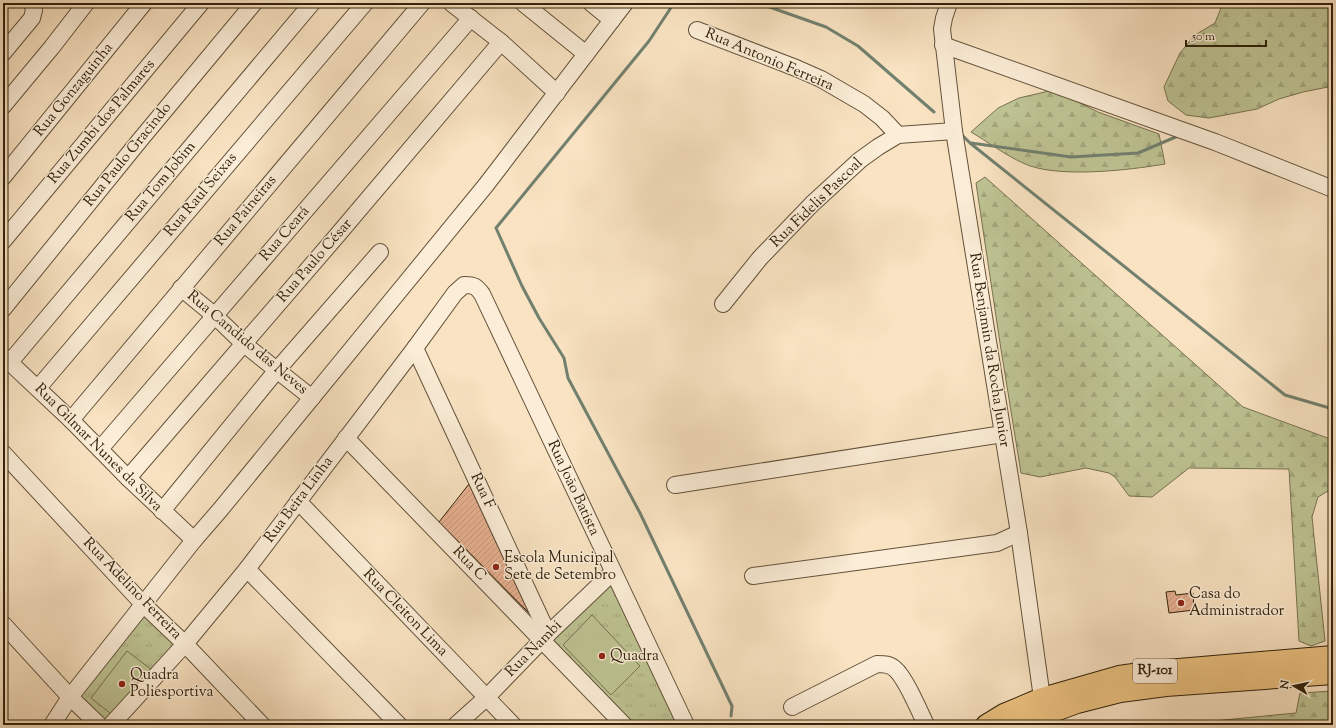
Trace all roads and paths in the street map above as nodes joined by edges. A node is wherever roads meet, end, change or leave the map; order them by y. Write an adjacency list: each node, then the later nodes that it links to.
1 (86, 3): 22 (street)
2 (144, 3): 25 (street, Rua Gonzaguinha)
3 (201, 3): 27 (street, Rua Zumbi dos Palmares)
4 (254, 3): 32 (street, Rua Paulo Gracindo)
5 (312, 3): 36 (street, Rua Tom Jobim)
6 (365, 3): 38 (street, Rua Raul Seixas)
7 (422, 3): 29 (street, Rua Paineiras)
8 (451, 3): 14 (street)
9 (523, 3): 20 (street)
10 (591, 3): 15 (street)
11 (625, 3): 15 (street)
12 (949, 3): 18 (street, Rua Benjamin da Rocha Junior)
13 (32, 10): 19 (street)
14 (471, 18): 17 (street); 33 (street, Rua Ceará)
15 (612, 20): 20 (street)
16 (697, 30): 24 (street, Rua Antonio Ferreira)
17 (501, 42): 21 (street); 34 (street, Rua Paulo César)
18 (943, 45): 23 (street, Rua Benjamin da Rocha Junior); 26 (street)
19 (3, 53)
20 (586, 54): 21 (street)
21 (557, 93): 39 (street)
22 (3, 106)
23 (954, 131): 24 (street, Rua Fidelis Pascoal); 41 (street, Rua Benjamin da Rocha Junior)
24 (898, 135): 31 (street, Rua Fidelis Pascoal)
25 (3, 177)
26 (1333, 189)
27 (3, 241)
28 (380, 252): 37 (street)
29 (181, 288): 33 (street, Rua Candido das Neves); 40 (street, Rua Paineiras)
30 (482, 294): 35 (street, Rua Beira Linha); 54 (street, Rua Joāo Batista)
31 (723, 304)
32 (3, 309)
33 (214, 315): 34 (street, Rua Candido das Neves); 43 (street, Rua Ceará)
34 (244, 344): 37 (street, Rua Candido das Neves); 45 (street, Rua Paulo César)
35 (415, 348): 42 (street, Rua Beira Linha); 58 (street, Rua F)
36 (6, 359): 38 (street, Rua Gilmar Nunes da Silva)
37 (277, 370): 39 (street, Rua Candido das Neves); 48 (street)
38 (38, 388): 40 (street, Rua Gilmar Nunes da Silva)
39 (312, 398): 50 (street)
40 (71, 420): 43 (street, Rua Gilmar Nunes da Silva)
41 (1003, 434): 46 (street); 49 (street, Rua Benjamin da Rocha Junior)
42 (346, 438): 47 (street, Rua Beira Linha); 58 (street, Rua C)
43 (100, 449): 45 (street, Rua Gilmar Nunes da Silva)
44 (3, 453): 56 (street, Rua Adelino Ferreira)
45 (128, 478): 48 (street, Rua Gilmar Nunes da Silva)
46 (675, 485)
47 (298, 501): 53 (street, Rua Beira Linha); 63 (street, Rua Cleiton Lima)
48 (162, 511): 50 (street, Rua Gilmar Nunes da Silva)
49 (1019, 533): 51 (street); 52 (street, Rua Benjamin da Rocha Junior)
50 (194, 540): 56 (street)
51 (997, 542): 52 (street); 55 (street)
52 (1021, 553): 65 (street, Rua Benjamin da Rocha Junior)
53 (247, 569): 59 (street, Rua Beira Linha); 70 (street)
54 (612, 572): 58 (street, Rua Nambi); 74 (street, Rua Joāo Batista)
55 (753, 576)
56 (144, 604): 59 (street, Rua Adelino Ferreira); 62 (street)
57 (3, 624): 62 (street)
58 (545, 637): 63 (street, Rua Nambi); 73 (street, Rua C)
59 (185, 644): 68 (street, Rua Beira Linha); 69 (street, Rua Adelino Ferreira)
60 (1333, 656): 65 (main road, RJ-101)
61 (1333, 674): 65 (main road, RJ-101)
62 (70, 697): 66 (street); 67 (street)
63 (486, 698): 71 (street, Rua Nambi); 72 (street, Rua Cleiton Lima)
64 (792, 707): 75 (street)
65 (1035, 716): 76 (main road, RJ-101)
66 (52, 725)
67 (99, 725)
68 (111, 725)
69 (262, 725)
70 (399, 725)
71 (456, 725)
72 (513, 725)
73 (624, 725)
74 (686, 725)
75 (926, 725)
76 (986, 725)

